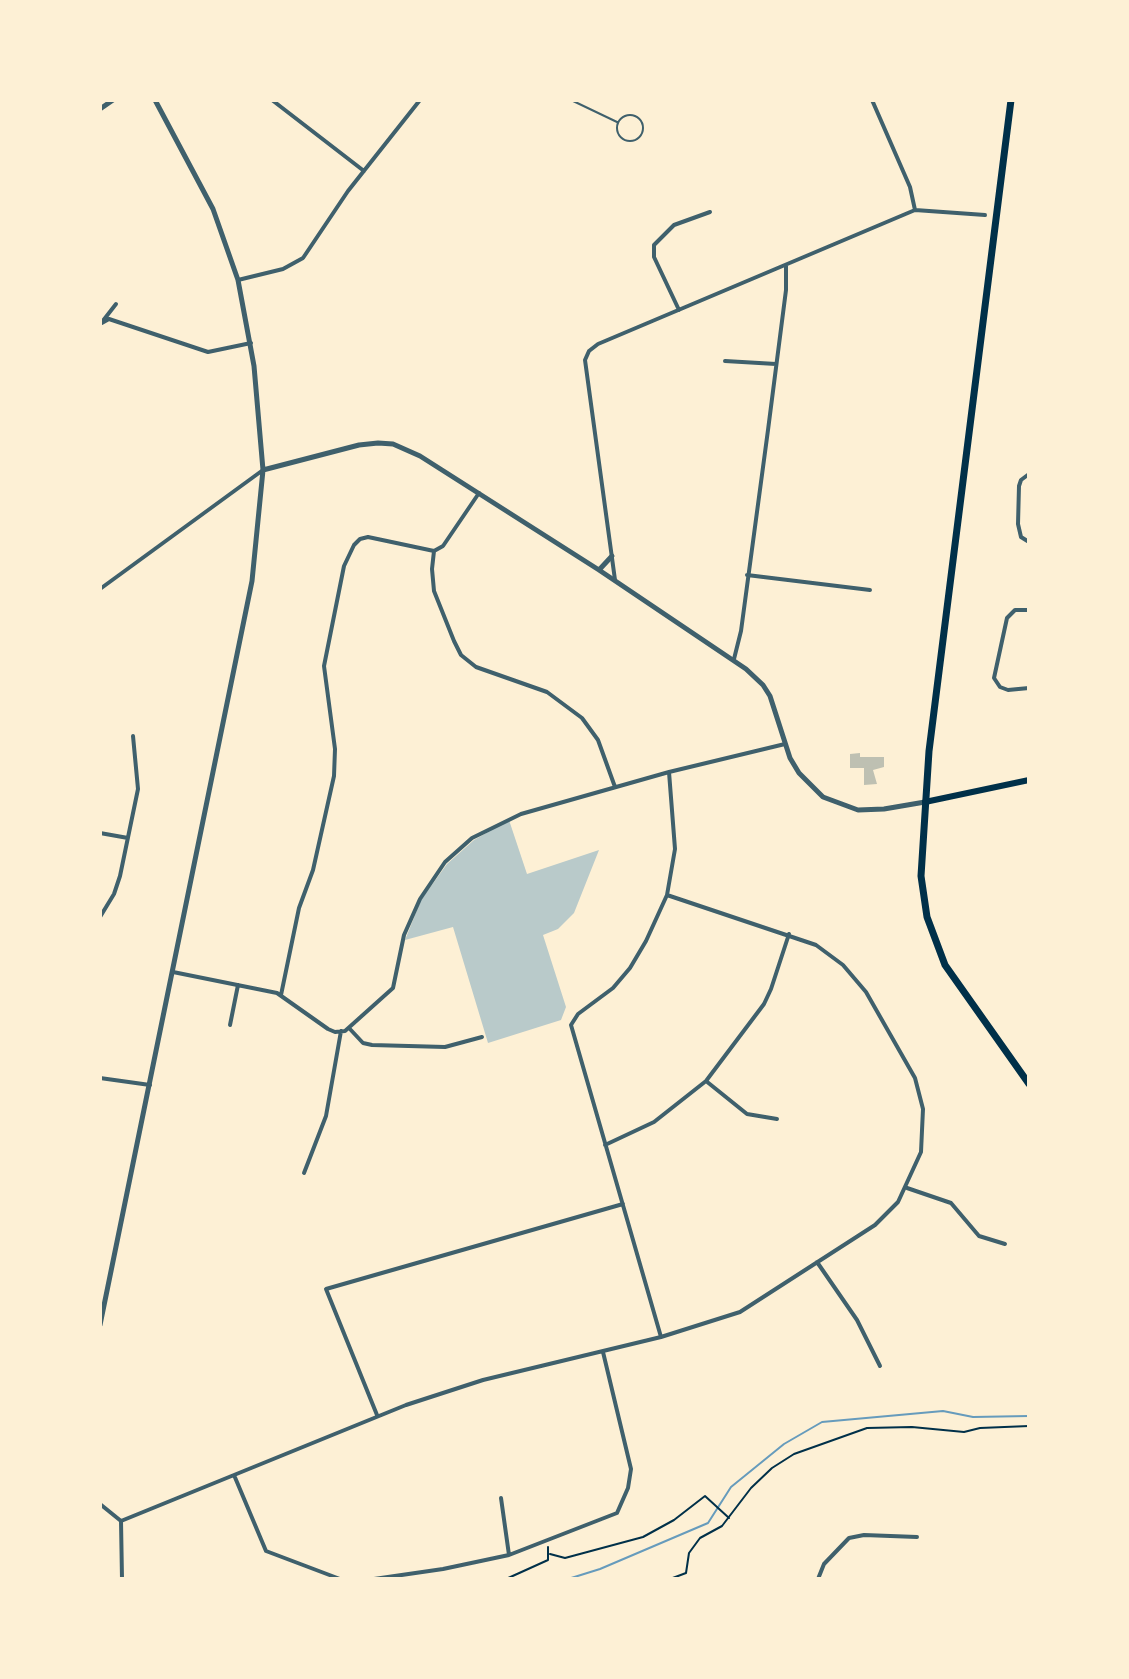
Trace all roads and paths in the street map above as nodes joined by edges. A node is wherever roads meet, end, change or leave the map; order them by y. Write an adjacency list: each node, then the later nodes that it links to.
1 (113, 100): 8 (street)
2 (155, 100): 15 (street)
3 (272, 100): 10 (street)
4 (420, 100): 10 (street)
5 (571, 100): 9 (lane)
6 (872, 100): 11 (street)
7 (1011, 100): 41 (main road)
8 (100, 109)
9 (618, 123): 9 (lane)
10 (364, 171): 15 (street)
11 (915, 210): 13 (street); 14 (street)
12 (710, 212): 17 (street)
13 (985, 215)
14 (786, 265): 17 (street); 21 (street)
15 (238, 280): 19 (street)
16 (116, 304): 18 (street)
17 (679, 310): 27 (street)
18 (100, 324): 19 (street)
19 (251, 343): 22 (street)
20 (725, 361): 21 (street)
21 (776, 364): 29 (street)
22 (263, 470): 24 (street); 31 (street); 47 (street)
23 (1029, 474): 25 (street)
24 (479, 493): 26 (street); 28 (street)
25 (1029, 542)
26 (434, 551): 40 (street); 49 (street)
27 (612, 556): 28 (street); 30 (street)
28 (599, 570): 30 (street)
29 (747, 575): 32 (street); 34 (street)
30 (616, 581): 34 (street)
31 (100, 589)
32 (870, 590)
33 (1029, 610): 35 (street)
34 (734, 659): 37 (street)
35 (1029, 688)
36 (133, 736): 43 (street)
37 (785, 744): 38 (street); 41 (street)
38 (669, 772): 40 (street); 44 (street)
39 (1029, 780): 41 (main road)
40 (615, 787): 51 (street)
41 (925, 802): 56 (main road)
42 (100, 833): 43 (street)
43 (128, 838): 45 (street)
44 (667, 895): 46 (street); 59 (street)
45 (100, 917)
46 (789, 934): 55 (street); 61 (street)
47 (172, 972): 48 (street); 57 (street)
48 (238, 985): 49 (street); 50 (street)
49 (281, 995): 52 (street)
50 (230, 1025)
51 (349, 1028): 52 (street); 53 (street)
52 (341, 1031): 60 (street)
53 (482, 1037)
54 (100, 1078): 57 (street)
55 (706, 1081): 58 (street); 59 (street)
56 (1029, 1084)
57 (150, 1085): 65 (street)
58 (777, 1119)
59 (605, 1145): 62 (street)
60 (304, 1173)
61 (906, 1188): 63 (street); 64 (street)
62 (623, 1204): 66 (street); 69 (street)
63 (1005, 1244)
64 (817, 1262): 66 (street); 68 (street)
65 (100, 1325)
66 (661, 1337): 67 (street)
67 (603, 1352): 69 (street); 77 (street)
68 (880, 1366)
69 (377, 1415): 71 (street)
70 (1029, 1426): 74 (path)
71 (234, 1475): 75 (street); 81 (street)
72 (501, 1498): 79 (street)
73 (100, 1504): 75 (street)
74 (729, 1518): 78 (path); 84 (path)
75 (121, 1521): 80 (street)
76 (917, 1537): 85 (street)
77 (548, 1541): 78 (path); 79 (street)
78 (550, 1554): 83 (path)
79 (509, 1555): 82 (street)
80 (122, 1579)
81 (340, 1579)
82 (374, 1579)
83 (506, 1579)
84 (670, 1579)
85 (818, 1579)

